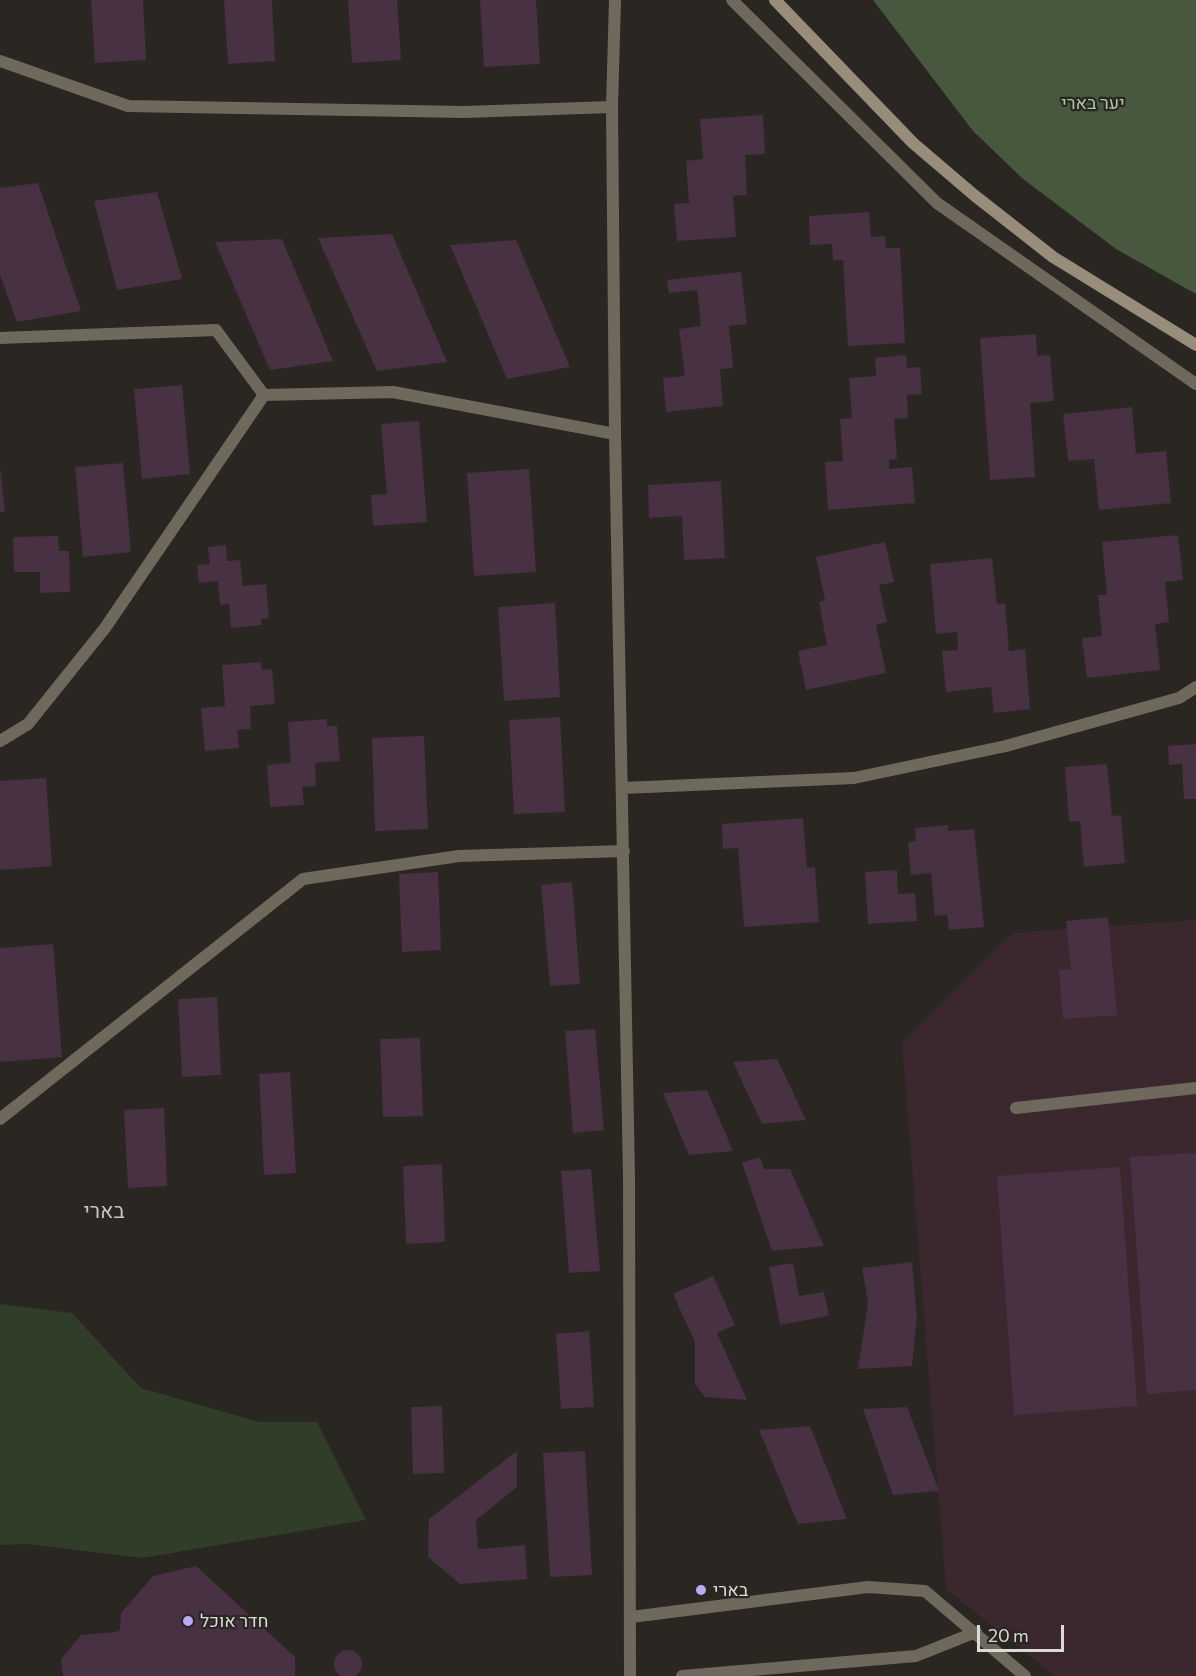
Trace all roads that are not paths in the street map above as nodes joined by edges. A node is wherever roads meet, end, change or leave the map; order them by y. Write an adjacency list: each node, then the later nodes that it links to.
1 (615, 0): 5 (street)
2 (732, 0): 8 (street)
3 (775, 0): 7 (street)
4 (0, 61): 5 (street)
5 (612, 107): 10 (street)
6 (0, 338): 9 (street)
7 (1196, 345)
8 (1196, 384)
9 (264, 395): 10 (street); 12 (street)
10 (615, 434): 13 (street)
11 (1196, 687): 13 (street)
12 (0, 741)
13 (623, 788): 14 (street)
14 (624, 851): 17 (street); 18 (street)
15 (1196, 1088): 16 (street)
16 (1016, 1108)
17 (0, 1119)
18 (631, 1617): 19 (street); 20 (street)
19 (976, 1632): 21 (street); 22 (street)
20 (630, 1676)
21 (681, 1676)
22 (1025, 1676)

